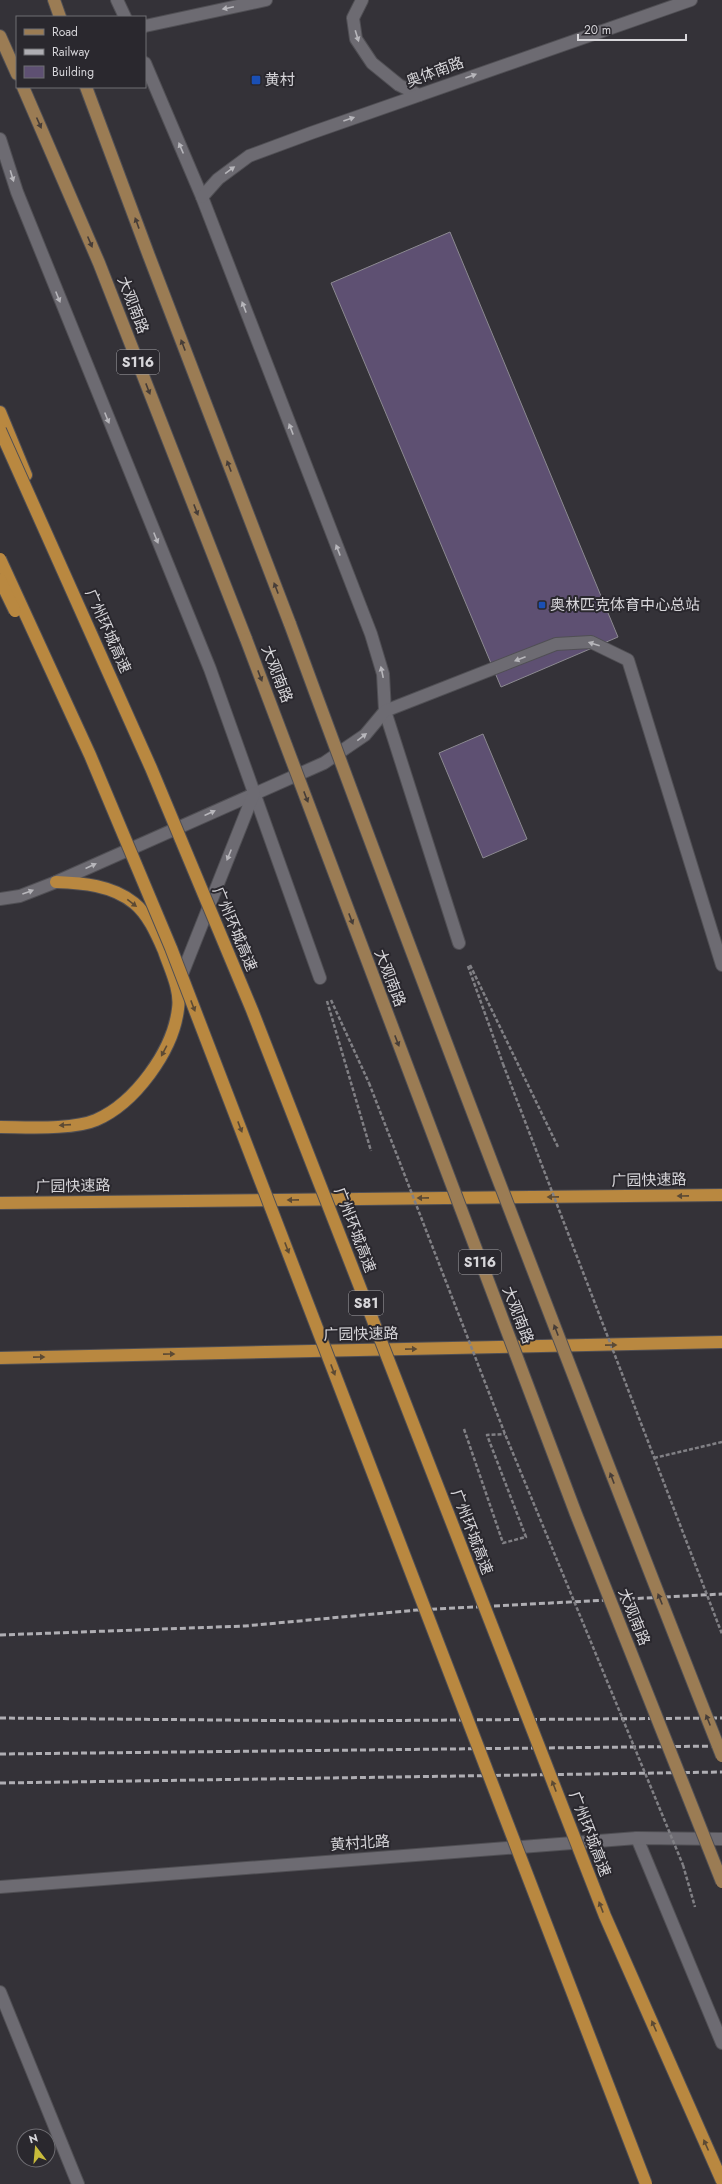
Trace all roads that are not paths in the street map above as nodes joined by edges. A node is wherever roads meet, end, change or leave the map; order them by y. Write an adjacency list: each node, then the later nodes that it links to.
1 (54, 0): 6 (main road)
2 (117, 0): 7 (street)
3 (266, 0): 8 (street, one-way to 8)
4 (362, 0): 14 (street, one-way to 14)
5 (691, 0): 14 (street, 奥体南路, one-way to 5)
6 (60, 16)
7 (125, 16)
8 (146, 26)
9 (0, 36): 11 (main road)
10 (146, 64): 16 (street, one-way to 10)
11 (16, 72)
12 (23, 88): 39 (main road, 大观南路 / S116, one-way to 39, bridge)
13 (86, 88): 36 (main road, 大观南路 / S116, one-way to 13, bridge)
14 (419, 95): 16 (street, 奥体南路, one-way to 14)
15 (0, 139): 23 (street, one-way to 23)
16 (202, 197): 22 (street, one-way to 16)
17 (0, 412): 21 (highway, bridge)
18 (0, 430): 21 (highway, 广州环城高速 / S81, bridge)
19 (0, 559): 27 (highway, bridge)
20 (0, 580): 27 (highway, bridge)
21 (97, 646): 43 (highway, 广州环城高速 / S81, one-way to 21, bridge)
22 (385, 711): 23 (street, one-way to 22); 26 (street); 28 (street, one-way to 22)
23 (254, 793): 24 (street, one-way to 23); 29 (street); 30 (street, one-way to 30)
24 (56, 882): 25 (street, one-way to 24); 30 (highway, one-way to 30)
25 (0, 899)
26 (459, 943)
27 (171, 948): 45 (highway, one-way to 45, bridge)
28 (722, 965)
29 (320, 978)
30 (177, 987): 31 (highway, one-way to 31)
31 (0, 1127)
32 (722, 1195): 33 (highway, 广园快速路, one-way to 33)
33 (0, 1203)
34 (722, 1342): 35 (highway, 广园快速路, one-way to 34)
35 (0, 1358)
36 (722, 1756)
37 (638, 1838): 38 (street, 黄村北路); 40 (street, 黄村北路); 42 (street)
38 (722, 1839)
39 (722, 1882)
40 (0, 1887)
41 (0, 1992): 44 (street)
42 (722, 2043)
43 (722, 2181)
44 (78, 2184)
45 (646, 2184)

